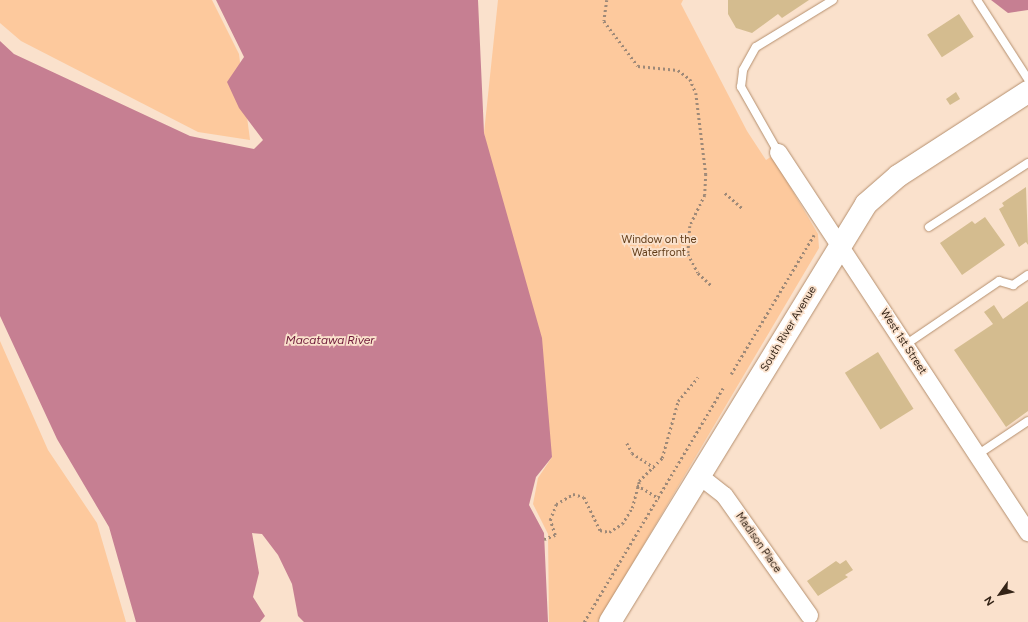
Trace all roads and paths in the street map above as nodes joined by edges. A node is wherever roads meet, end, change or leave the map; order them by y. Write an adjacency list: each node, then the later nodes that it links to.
1 (607, 0): 14 (path)
2 (833, 0): 6 (lane)
3 (977, 0): 4 (lane)
4 (1028, 79)
5 (1028, 92): 12 (main road, South River Avenue)
6 (778, 152): 12 (street, West 1st Street)
7 (1028, 163): 10 (lane)
8 (725, 193): 9 (path)
9 (742, 208)
10 (929, 227)
11 (816, 233): 16 (path)
12 (839, 245): 15 (street, West 1st Street); 23 (main road, South River Avenue)
13 (1028, 275): 15 (lane)
14 (711, 285)
15 (905, 345): 21 (street, West 1st Street)
16 (731, 374)
17 (698, 377): 22 (path)
18 (723, 388): 25 (path)
19 (1028, 421): 21 (lane)
20 (627, 443): 22 (path)
21 (977, 454): 26 (street, West 1st Street)
22 (655, 468): 24 (path)
23 (700, 477): 28 (street, Madison Place); 30 (main road, South River Avenue)
24 (636, 485): 25 (path); 27 (path)
25 (659, 498): 29 (path)
26 (1028, 532)
27 (544, 539)
28 (810, 615)
29 (584, 622)
30 (610, 622)

